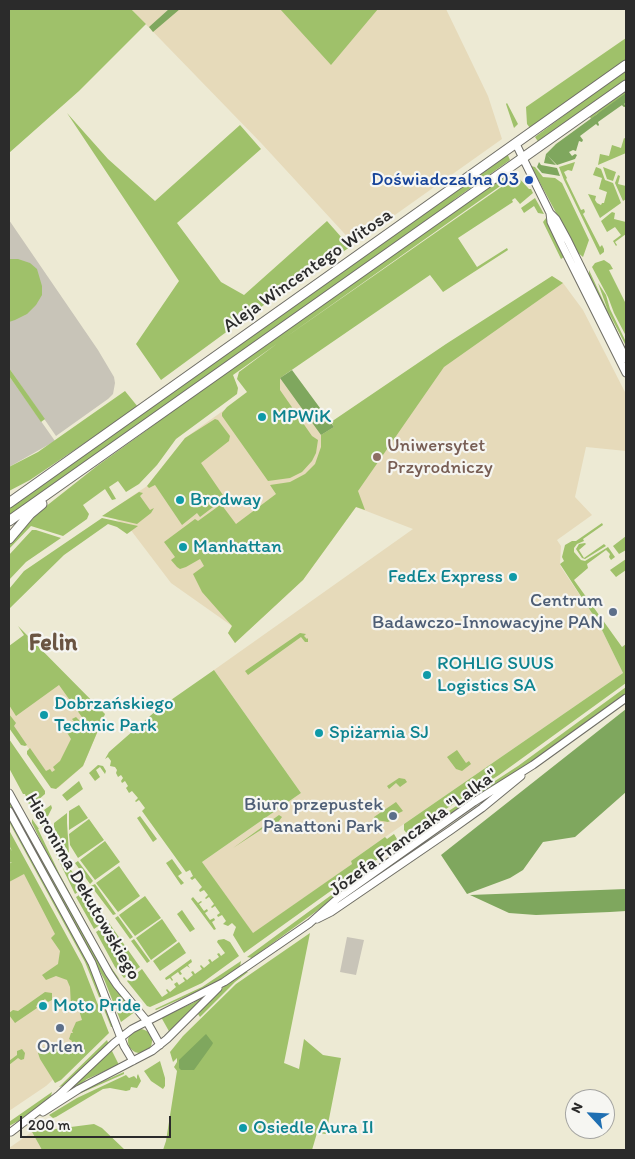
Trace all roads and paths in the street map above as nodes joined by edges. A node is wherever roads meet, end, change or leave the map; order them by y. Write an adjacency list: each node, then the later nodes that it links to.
1 (626, 65): 3 (main road, Aleja Wincentego Witosa)
2 (626, 85): 4 (main road, Aleja Wincentego Witosa)
3 (516, 144): 4 (street); 9 (main road, Aleja Wincentego Witosa)
4 (522, 158): 5 (street); 8 (main road, Aleja Wincentego Witosa)
5 (550, 213): 6 (street); 7 (street)
6 (626, 358)
7 (626, 373)
8 (98, 458): 12 (main road, Aleja Wincentego Witosa); 13 (main road)
9 (45, 478): 10 (main road); 11 (main road, Aleja Wincentego Witosa)
10 (9, 495)
11 (9, 503)
12 (9, 521)
13 (9, 539)
14 (626, 698): 16 (street, Józefa Franczaka "Lalka")
15 (626, 702): 16 (street, Józefa Franczaka "Lalka")
16 (606, 714): 19 (street, Józefa Franczaka "Lalka")
17 (9, 793): 20 (street, Hieronima Dekutowskiego)
18 (9, 811): 21 (street, Hieronima Dekutowskiego)
19 (224, 982): 20 (street, Józefa Franczaka "Lalka"); 22 (street, Józefa Franczaka "Lalka")
20 (146, 1020): 21 (street, Józefa Franczaka "Lalka"); 22 (street, Hieronima Dekutowskiego)
21 (121, 1037): 23 (street, Hieronima Dekutowskiego); 24 (street, Józefa Franczaka "Lalka")
22 (160, 1045): 23 (street, Józefa Franczaka "Lalka")
23 (133, 1062): 24 (street, Józefa Franczaka "Lalka")
24 (10, 1133)

